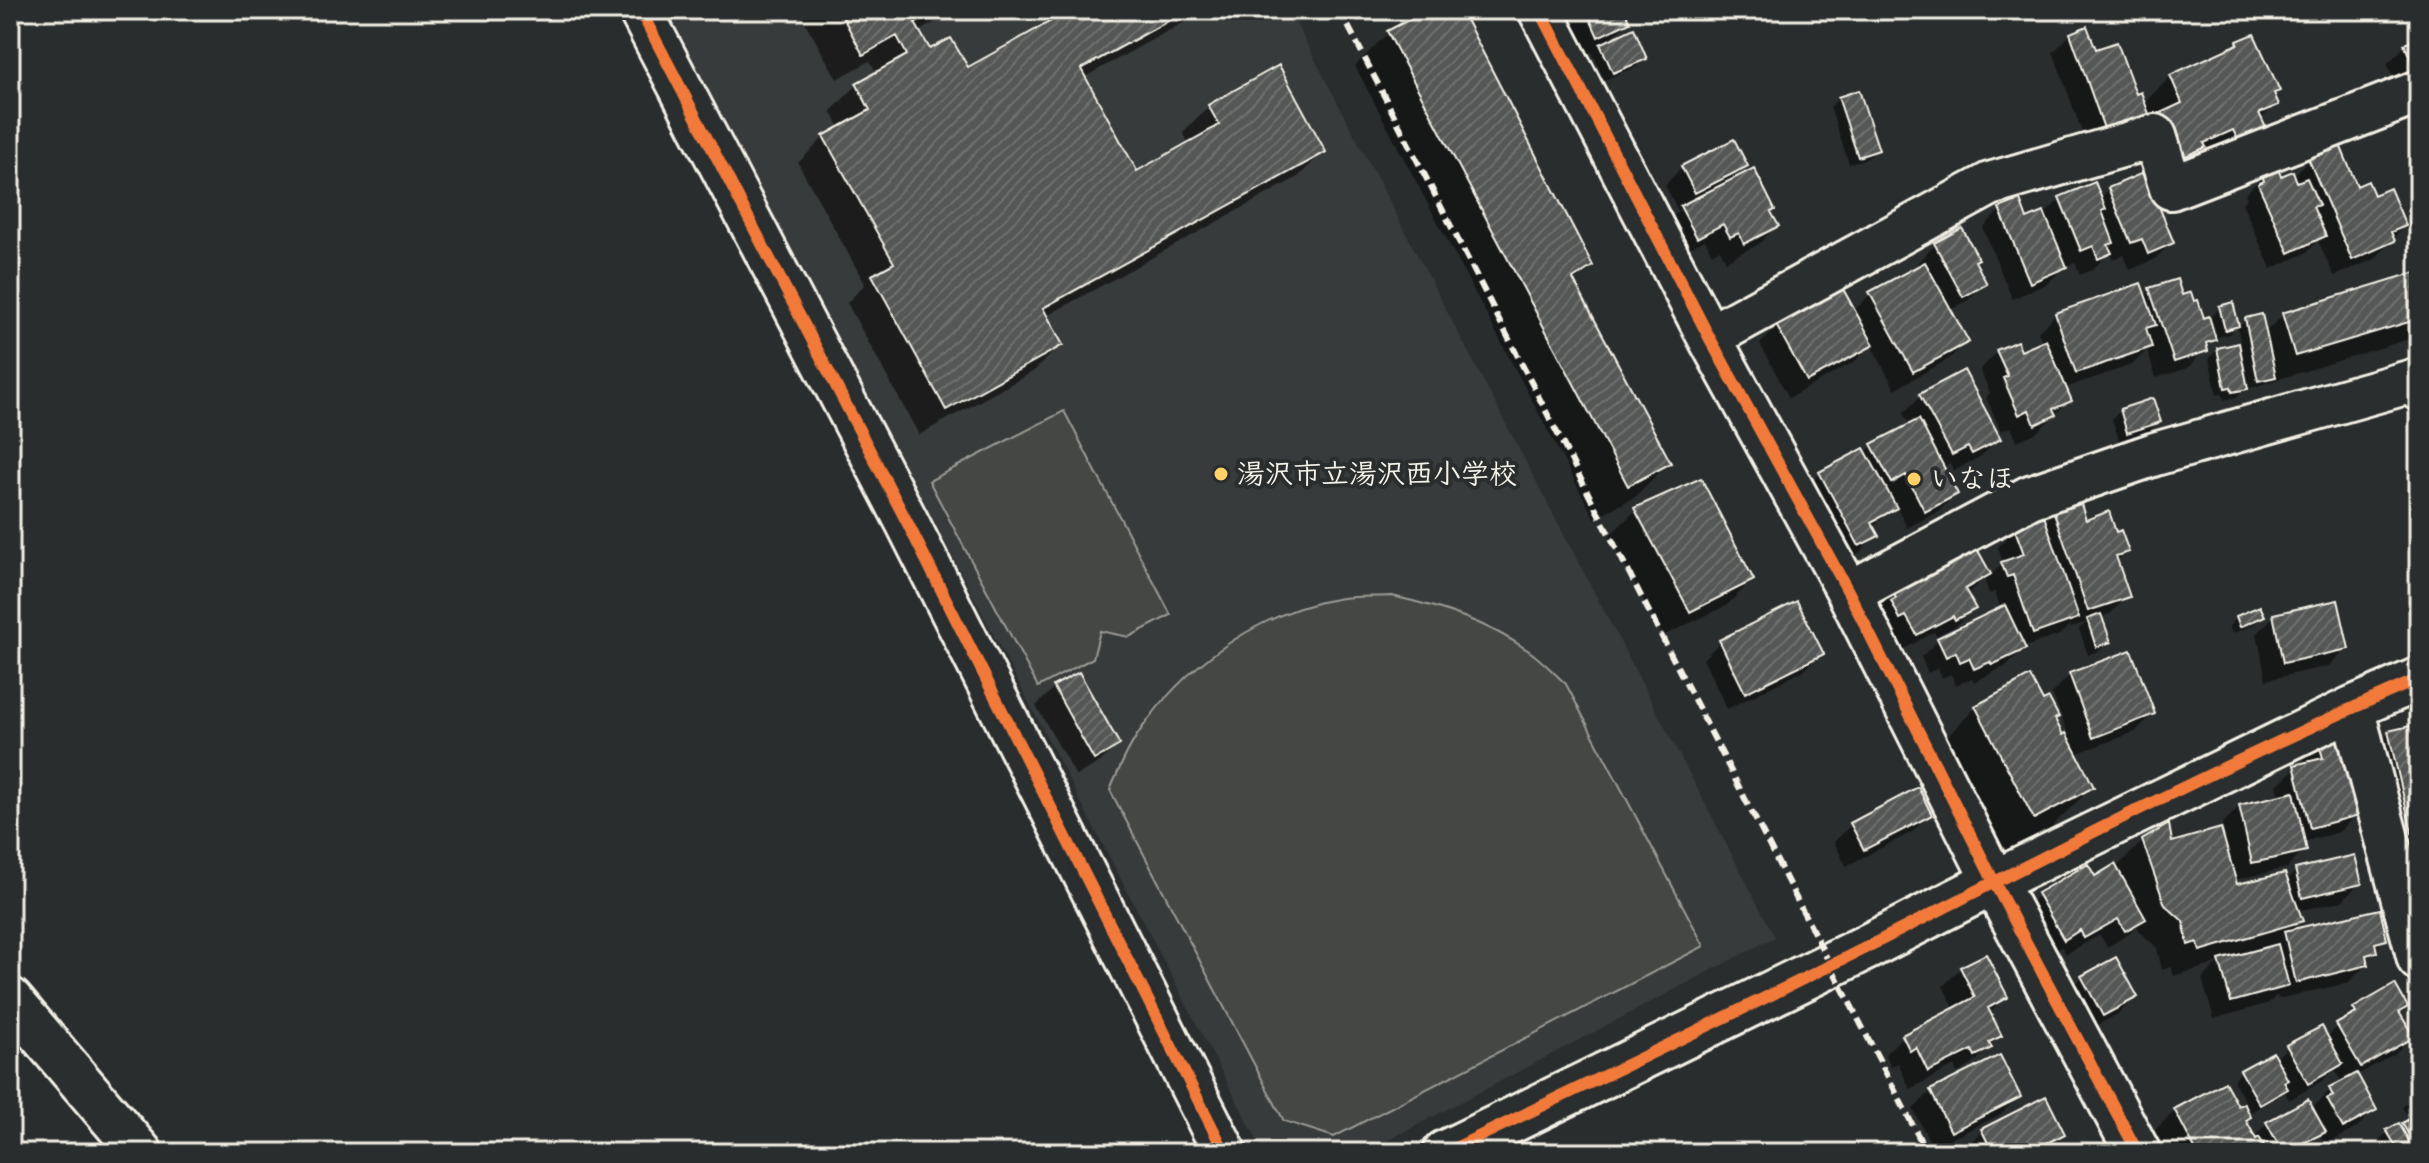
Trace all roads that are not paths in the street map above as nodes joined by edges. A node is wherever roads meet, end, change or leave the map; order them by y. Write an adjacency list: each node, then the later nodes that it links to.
1 (640, 10): 13 (street)
2 (1540, 10): 4 (street)
3 (2419, 92): 4 (street)
4 (1709, 337): 6 (street)
5 (2419, 389): 6 (street)
6 (1849, 593): 9 (street)
7 (2419, 679): 8 (street)
8 (2352, 708): 9 (street); 10 (street)
9 (1994, 882): 14 (street); 15 (street)
10 (2419, 959)
11 (10, 999): 12 (street)
12 (141, 1153)
13 (1225, 1153)
14 (1445, 1153)
15 (2138, 1153)

